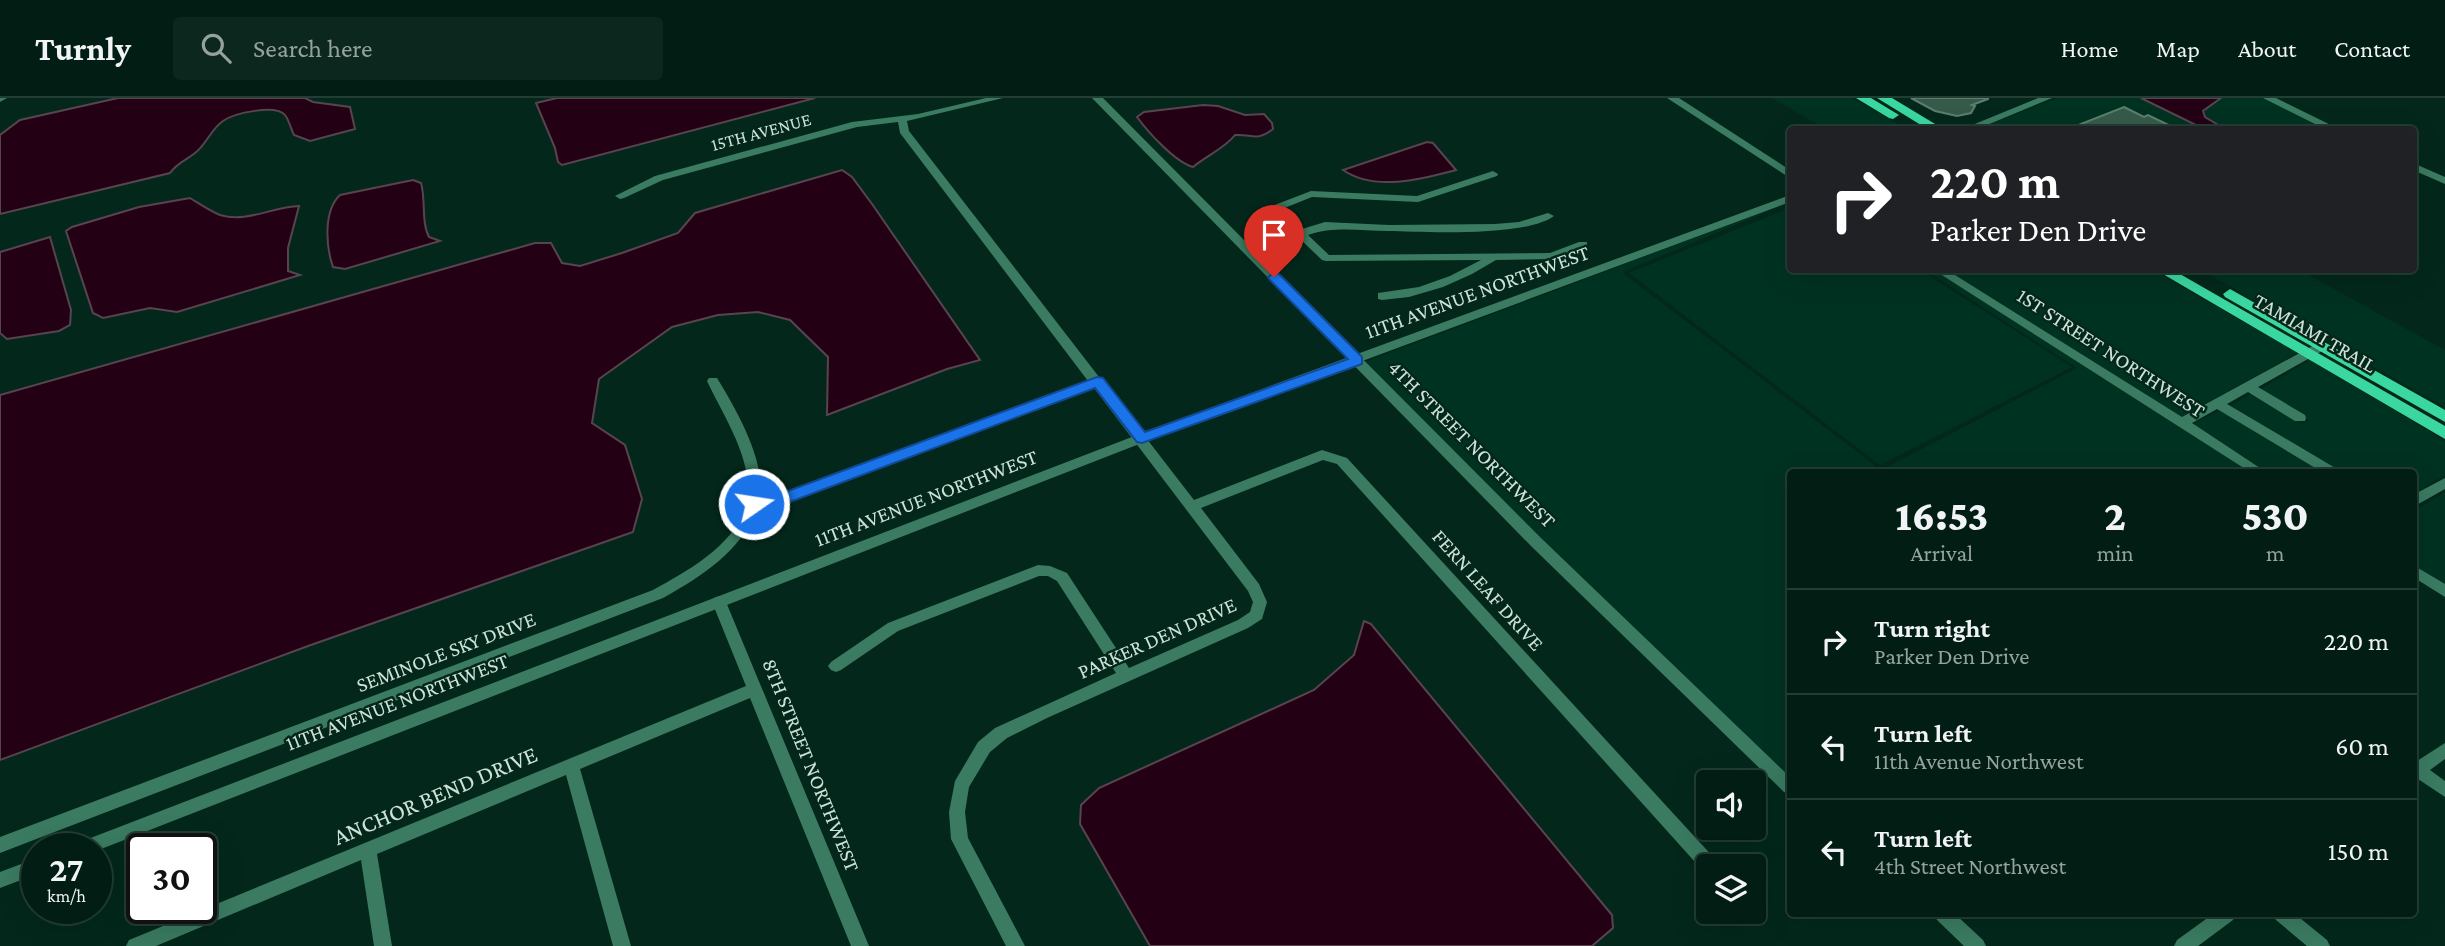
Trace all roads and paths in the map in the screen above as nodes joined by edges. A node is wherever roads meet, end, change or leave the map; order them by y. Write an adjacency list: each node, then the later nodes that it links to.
1 (998, 98): 8 (street, 15TH AVENUE)
2 (1097, 98): 24 (street, 4TH STREET NORTHWEST)
3 (1672, 98): 16 (street)
4 (1862, 98): 9 (main road)
5 (1883, 98): 12 (main road)
6 (2047, 98): 13 (street)
7 (2268, 98): 14 (street)
8 (902, 119): 19 (street, 15TH AVENUE); 33 (street, PARKER DEN DRIVE)
9 (1899, 119): 10 (main road); 11 (main road)
10 (1911, 126)
11 (1920, 126)
12 (1932, 126)
13 (1975, 126)
14 (2328, 126)
15 (2417, 168): 18 (street)
16 (1787, 173)
17 (1493, 174): 22 (street)
18 (2445, 181)
19 (620, 197)
20 (1787, 199): 31 (street, 11TH AVENUE NORTHWEST)
21 (1548, 216): 22 (street)
22 (1300, 233): 24 (street); 25 (street)
23 (1583, 244): 25 (street)
24 (1249, 251): 31 (street, 4TH STREET NORTHWEST)
25 (1493, 257): 29 (street)
26 (1945, 273): 38 (street, 1ST STREET NORTHWEST)
27 (2168, 273): 30 (main road, TAMIAMI TRAIL)
28 (2192, 273): 30 (main road, TAMIAMI TRAIL)
29 (1382, 296)
30 (2316, 350): 34 (street); 36 (main road, TAMIAMI TRAIL); 39 (main road, TAMIAMI TRAIL)
31 (1357, 360): 40 (street, 11TH AVENUE NORTHWEST); 57 (street, 4TH STREET NORTHWEST)
32 (713, 381): 45 (street)
33 (1097, 382): 40 (street, PARKER DEN DRIVE); 45 (street)
34 (2250, 388): 35 (street); 37 (street)
35 (2219, 405): 38 (street); 42 (street)
36 (2445, 417)
37 (2300, 418)
38 (2182, 423): 41 (street, 1ST STREET NORTHWEST)
39 (2445, 433)
40 (1142, 438): 46 (street, PARKER DEN DRIVE); 49 (street, 11TH AVENUE NORTHWEST)
41 (2254, 469)
42 (2327, 469)
43 (2445, 483): 44 (street)
44 (2417, 500)
45 (754, 504): 60 (street, SEMINOLE SKY DRIVE)
46 (1193, 506): 51 (street, PARKER DEN DRIVE); 62 (street, FERN LEAF DRIVE)
47 (2417, 573): 48 (street)
48 (2445, 591)
49 (719, 602): 52 (street, 8TH STREET NORTHWEST); 59 (street, 11TH AVENUE NORTHWEST)
50 (836, 666): 51 (street)
51 (1125, 676): 72 (street, PARKER DEN DRIVE)
52 (755, 689): 54 (street, ANCHOR BEND DRIVE); 71 (street, 8TH STREET NORTHWEST)
53 (2445, 750): 55 (street)
54 (570, 765): 61 (street, ANCHOR BEND DRIVE); 70 (street)
55 (2417, 769)
56 (2417, 771): 58 (street)
57 (1787, 784)
58 (2445, 790)
59 (112, 837)
60 (0, 845)
61 (368, 849): 68 (street, ANCHOR BEND DRIVE); 69 (street)
62 (1699, 854)
63 (21, 872): 64 (street)
64 (0, 880)
65 (1946, 917): 73 (street)
66 (2223, 917): 74 (street)
67 (2286, 917): 75 (street)
68 (135, 946)
69 (383, 946)
70 (622, 946)
71 (860, 946)
72 (1016, 946)
73 (1977, 946)
74 (2183, 946)
75 (2321, 946)

